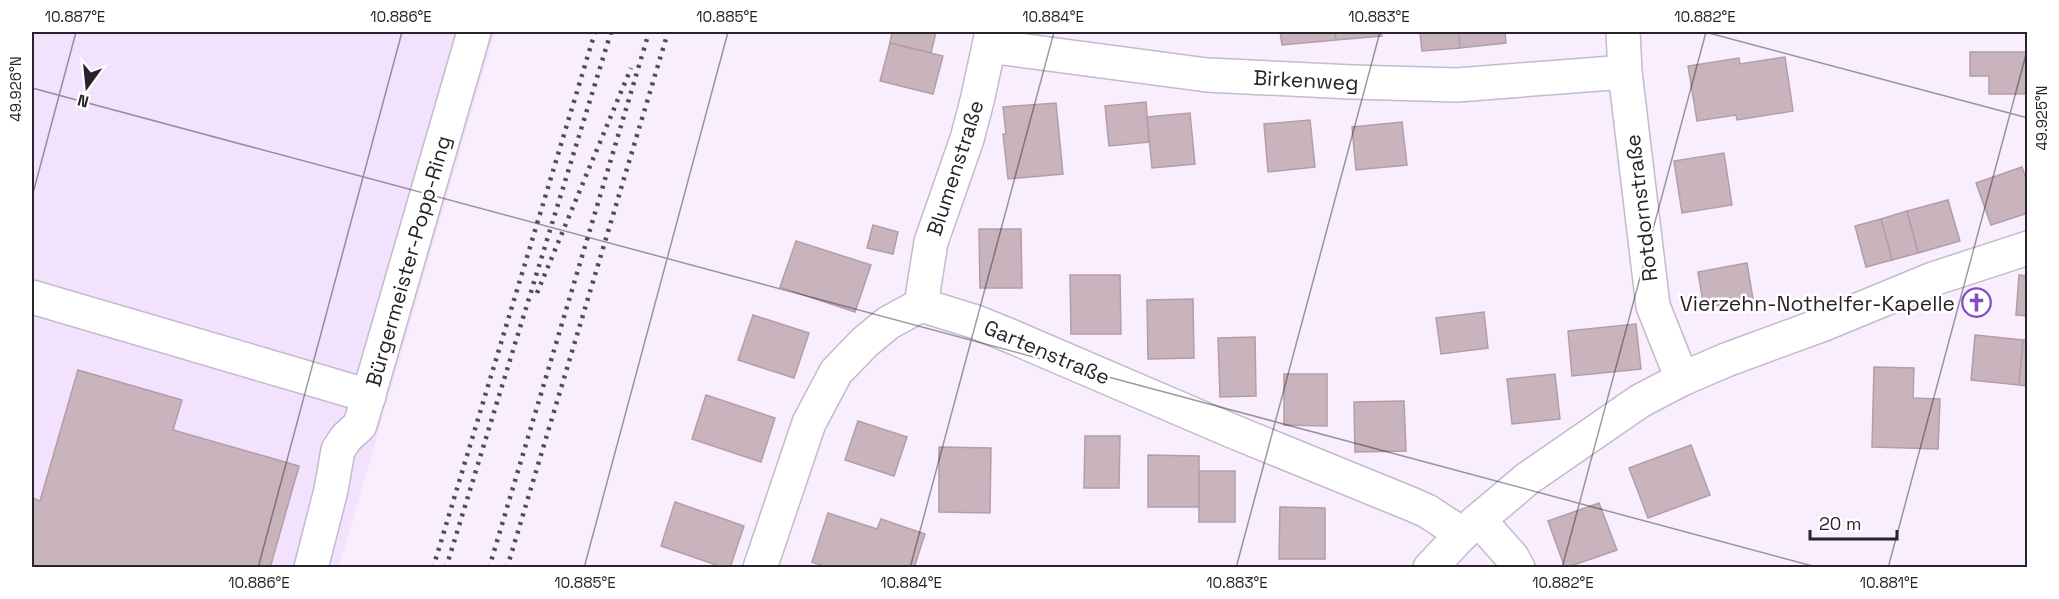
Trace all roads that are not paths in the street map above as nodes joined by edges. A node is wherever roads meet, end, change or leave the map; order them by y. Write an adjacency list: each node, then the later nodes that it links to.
1 (474, 32): 9 (street, Bürgermeister-Popp-Ring)
2 (1623, 32): 4 (street, Rotdornstraße)
3 (990, 39): 4 (street, Birkenweg); 7 (street, Blumenstraße)
4 (1625, 72): 8 (street, Rotdornstraße)
5 (2028, 248): 8 (street)
6 (32, 297): 9 (street, Bürgermeister-Popp-Ring)
7 (921, 305): 10 (street, Gartenstraße); 12 (street)
8 (1682, 379): 10 (street)
9 (369, 396): 11 (street)
10 (1470, 527): 13 (street); 14 (street, Gartenstraße)
11 (311, 567)
12 (760, 567)
13 (1430, 567)
14 (1518, 567)

